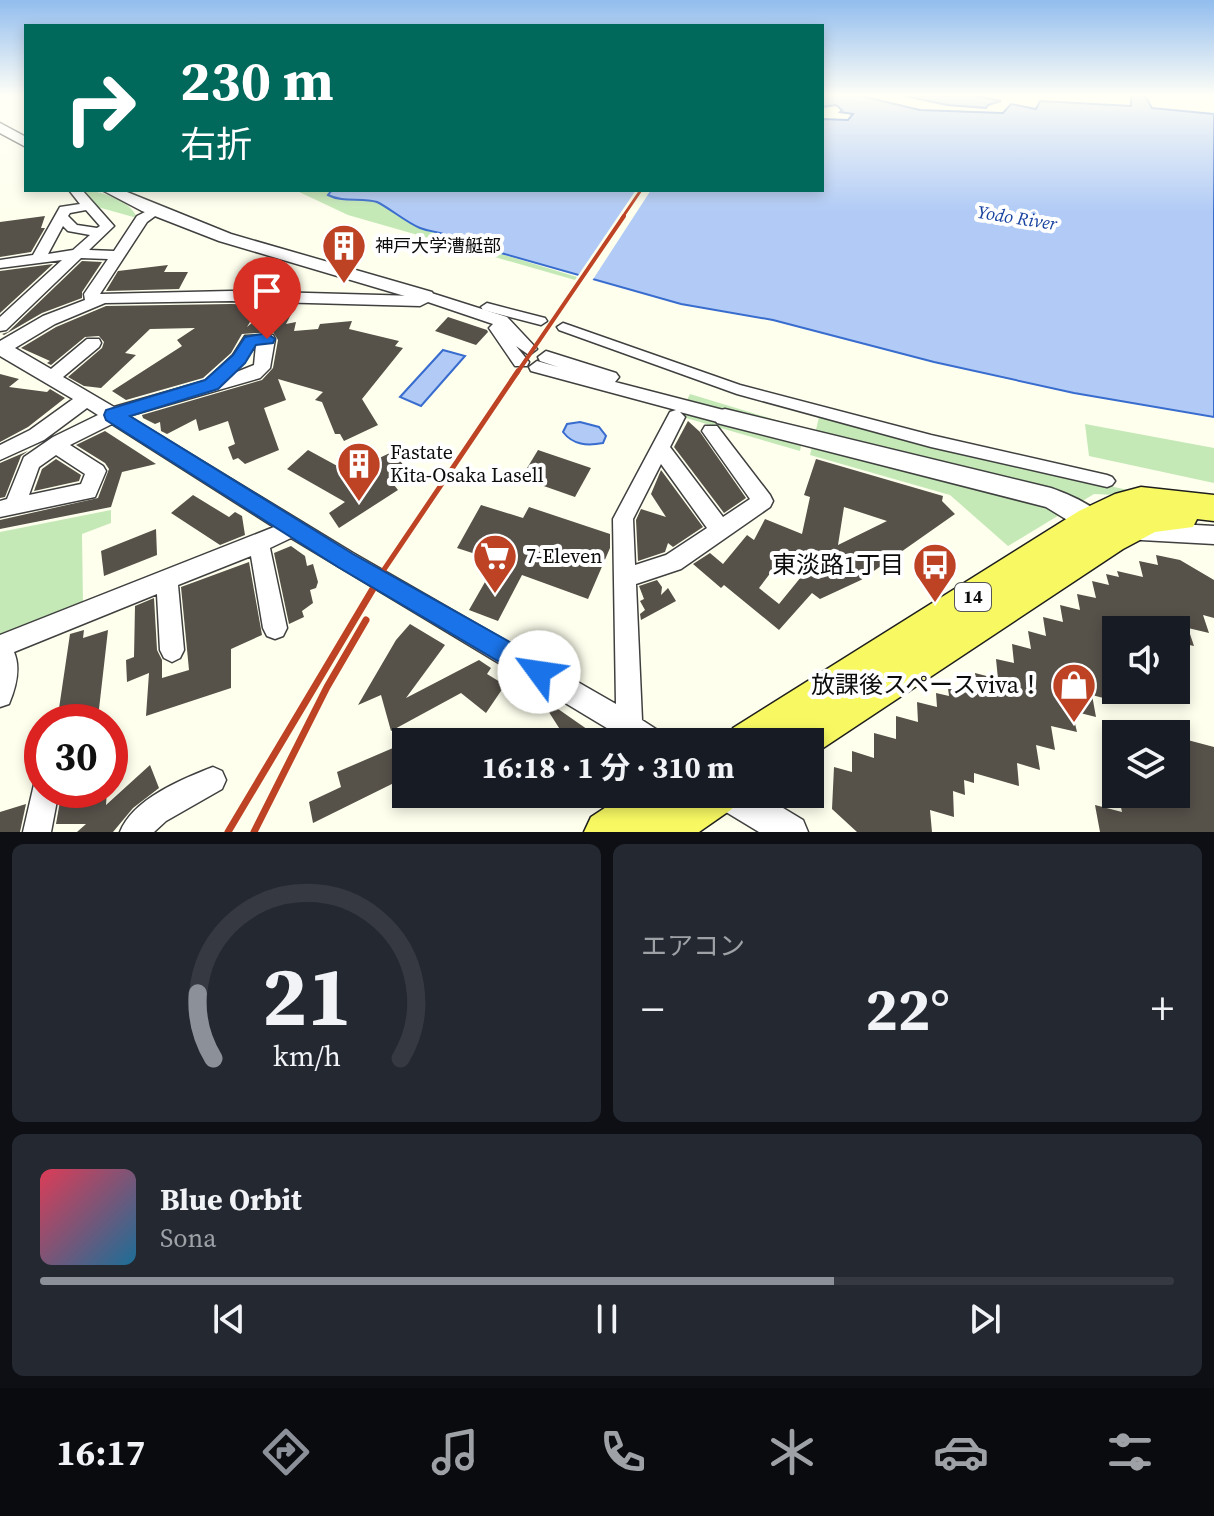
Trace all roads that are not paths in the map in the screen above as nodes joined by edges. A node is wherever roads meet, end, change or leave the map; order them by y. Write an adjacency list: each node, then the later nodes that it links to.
1 (77, 192): 3 (street)
2 (114, 192): 4 (street)
3 (89, 206): 5 (street); 6 (street)
4 (155, 211): 8 (street); 11 (street)
5 (61, 217): 6 (street); 9 (street)
6 (102, 233): 7 (street)
7 (78, 254): 8 (street); 9 (street); 13 (street)
8 (119, 255): 12 (street)
9 (39, 258): 10 (street)
10 (0, 264)
11 (425, 296): 12 (street); 26 (street)
12 (93, 301): 20 (street)
13 (22, 305): 14 (street); 17 (street)
14 (0, 306)
15 (487, 307): 16 (street)
16 (541, 321)
17 (0, 326)
18 (563, 327): 30 (street)
19 (93, 343): 21 (street)
20 (1, 348): 21 (street)
21 (52, 377): 23 (street)
22 (212, 385): 24 (street)
23 (86, 399): 24 (street); 29 (street)
24 (113, 415): 27 (street); 34 (street)
25 (676, 417): 28 (street)
26 (718, 424): 35 (street); 36 (street)
27 (55, 445): 31 (street); 31 (street)
28 (661, 450): 35 (street); 39 (street)
29 (0, 453)
30 (1107, 481)
31 (8, 507)
32 (1214, 508): 36 (main road, 14)
33 (1214, 521): 36 (main road, 14)
34 (289, 526): 38 (street); 45 (street)
35 (720, 529): 39 (street)
36 (1106, 532): 37 (street); 47 (main road, 14); 48 (main road, 14)
37 (1214, 535)
38 (259, 544): 40 (street); 41 (street)
39 (625, 578): 45 (street)
40 (167, 581): 42 (street); 43 (street)
41 (275, 628)
42 (0, 646): 44 (street)
43 (172, 650)
44 (0, 695)
45 (629, 726): 46 (street)
46 (632, 728)
47 (771, 728)
48 (818, 728)
49 (213, 780): 55 (street)
50 (42, 808): 54 (street)
51 (679, 808): 53 (main road)
52 (751, 808): 57 (street)
53 (657, 816): 56 (main road)
54 (37, 832)
55 (134, 832)
56 (606, 832)
57 (791, 832)

